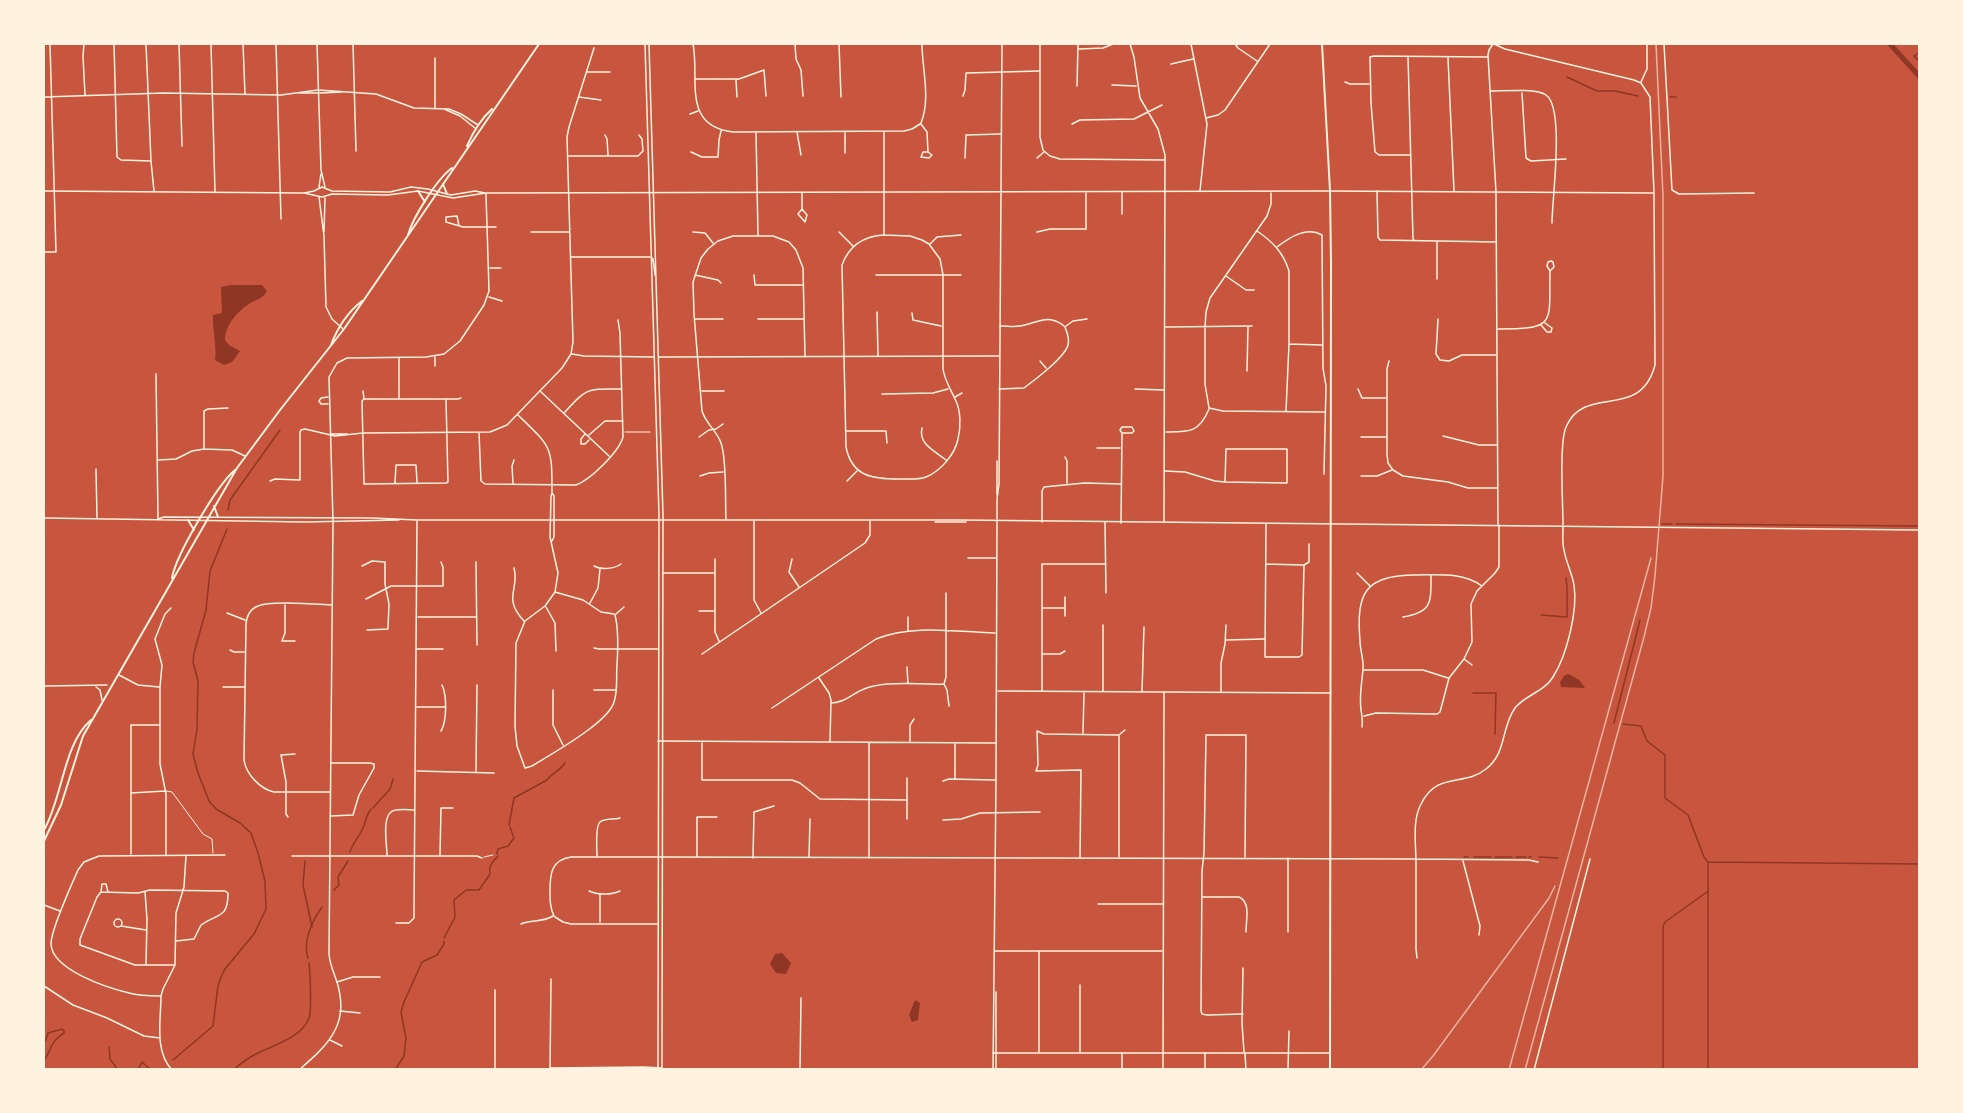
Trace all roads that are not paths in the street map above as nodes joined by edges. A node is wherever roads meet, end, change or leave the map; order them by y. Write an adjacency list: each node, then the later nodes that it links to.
1 (50, 44): 66 (street)
2 (84, 44): 58 (street)
3 (114, 44): 56 (street)
4 (146, 44): 54 (street)
5 (179, 44): 57 (street)
6 (211, 44): 59 (street)
7 (243, 44): 60 (street)
8 (276, 44): 61 (street)
9 (317, 44): 51 (street)
10 (353, 44): 55 (street)
11 (539, 44): 71 (main road)
12 (645, 44): 76 (street)
13 (649, 44): 79 (street)
14 (694, 44): 43 (street)
15 (795, 44): 63 (street)
16 (839, 44): 69 (street)
17 (922, 44): 80 (street)
18 (1002, 44): 42 (street)
19 (1040, 44): 39 (street)
20 (1078, 44): 31 (street)
21 (1113, 44): 31 (street)
22 (1130, 44): 50 (street)
23 (1191, 44): 36 (street)
24 (1235, 44): 37 (street)
25 (1270, 44): 37 (street)
26 (1322, 44): 117 (main road)
27 (1494, 44): 34 (street); 46 (street)
28 (1647, 44): 46 (street)
29 (1664, 44): 144 (street)
30 (594, 48): 40 (street)
31 (1078, 49): 49 (street)
32 (1407, 56): 33 (street); 47 (street); 100 (street)
33 (1448, 57): 34 (street); 131 (street)
34 (1488, 57): 52 (street)
35 (435, 58): 73 (street)
36 (1194, 59): 38 (street); 78 (street)
37 (1258, 62): 78 (street)
38 (1171, 64)
39 (1040, 71): 42 (street); 97 (street)
40 (587, 72): 41 (street); 67 (street)
41 (610, 72)
42 (1002, 72): 64 (street); 88 (street)
43 (694, 79): 44 (street); 74 (street)
44 (736, 79): 62 (street); 68 (street)
45 (1345, 82): 47 (street)
46 (1641, 83): 139 (street)
47 (1370, 84): 100 (street)
48 (1112, 85): 50 (street)
49 (1077, 86)
50 (1137, 86): 75 (street)
51 (318, 91): 55 (street); 61 (street); 110 (street)
52 (1490, 91): 53 (street); 132 (street)
53 (1522, 92): 108 (street); 108 (street)
54 (148, 93): 56 (street); 57 (street); 107 (street)
55 (354, 93): 73 (street); 93 (street)
56 (116, 94): 58 (street); 107 (street)
57 (180, 94): 59 (street); 92 (street)
58 (85, 95): 66 (street)
59 (213, 95): 60 (street); 119 (street)
60 (245, 95): 61 (street)
61 (277, 95): 120 (street)
62 (766, 96)
63 (803, 96)
64 (963, 96)
65 (44, 97): 66 (street)
66 (52, 97): 115 (street)
67 (579, 97): 70 (street); 101 (street)
68 (737, 97)
69 (841, 97)
70 (601, 100)
71 (496, 105): 82 (main road); 89 (main road)
72 (1162, 105): 75 (street)
73 (435, 109): 82 (street)
74 (699, 110): 77 (street); 83 (street)
75 (1148, 113): 81 (street); 106 (street)
76 (647, 114): 79 (street); 134 (street)
77 (690, 114)
78 (1206, 117): 127 (street)
79 (651, 120): 135 (street)
80 (920, 124): 85 (street); 96 (street)
81 (1072, 124)
82 (477, 127): 89 (main road); 94 (main road)
83 (722, 130): 86 (street); 95 (street)
84 (845, 131): 85 (street); 87 (street); 98 (street)
85 (884, 131): 137 (street)
86 (756, 132): 87 (street); 143 (street)
87 (797, 132): 99 (street)
88 (1002, 134): 103 (street); 123 (street)
89 (476, 135): 94 (main road)
90 (605, 135): 102 (street)
91 (639, 135): 102 (street)
92 (182, 146)
93 (356, 151)
94 (465, 152): 109 (main road)
95 (690, 152)
96 (928, 152)
97 (1044, 152): 104 (street); 106 (street)
98 (845, 153)
99 (801, 155)
100 (1410, 155): 130 (street)
101 (568, 156): 102 (street); 142 (street)
102 (608, 156)
103 (965, 158)
104 (1037, 158)
105 (1566, 159): 108 (street)
106 (1165, 160): 126 (street)
107 (151, 161): 118 (street)
108 (1556, 161): 138 (street)
109 (454, 167): 111 (main road); 122 (main road)
110 (321, 170): 112 (street); 113 (street)
111 (443, 184): 140 (main road); 141 (main road)
112 (318, 188): 113 (street); 121 (street); 146 (street)
113 (325, 188): 122 (street); 145 (street)
114 (44, 191): 115 (street)
115 (55, 191): 118 (street); 173 (street)
116 (418, 191): 122 (street); 145 (street); 147 (main road)
117 (1330, 191): 128 (street); 129 (street); 337 (main road)
118 (154, 192): 119 (street)
119 (216, 192): 120 (street)
120 (280, 192): 121 (street); 150 (street)
121 (304, 192): 146 (street)
122 (432, 192): 140 (street); 147 (main road)
123 (1001, 192): 124 (street); 137 (street); 205 (street)
124 (1086, 192): 125 (street); 160 (street)
125 (1122, 192): 126 (street); 149 (street)
126 (1166, 192): 127 (street); 209 (street)
127 (1200, 192): 128 (street)
128 (1271, 192): 155 (street)
129 (1377, 192): 130 (street); 166 (street)
130 (1412, 192): 131 (street); 166 (street)
131 (1454, 192): 132 (street)
132 (1496, 192): 138 (street); 168 (street)
133 (486, 193): 140 (street); 141 (street); 142 (street); 154 (street)
134 (649, 193): 135 (street); 142 (street); 175 (street)
135 (653, 193): 143 (street); 180 (street)
136 (802, 193): 137 (street); 143 (street); 148 (street)
137 (883, 193): 161 (street)
138 (1553, 193): 139 (street); 151 (street)
139 (1654, 193): 339 (street)
140 (437, 194): 141 (street); 165 (main road)
141 (447, 194)
142 (569, 194): 157 (street)
143 (757, 194): 164 (street)
144 (1754, 194)
145 (326, 195): 146 (street); 163 (street)
146 (319, 196): 163 (street)
147 (425, 202): 165 (main road)
148 (802, 209)
149 (1122, 214)
150 (281, 219)
151 (1552, 223)
152 (459, 226): 152 (street); 154 (street)
153 (496, 226): 154 (street)
154 (487, 227): 176 (street)
155 (1257, 230): 172 (street); 185 (street)
156 (531, 232): 157 (street)
157 (570, 232): 174 (street)
158 (693, 232): 169 (street)
159 (839, 232): 171 (street)
160 (1037, 232)
161 (884, 235): 170 (street); 171 (street)
162 (961, 235): 170 (street)
163 (324, 236): 211 (street)
164 (758, 236): 169 (street); 188 (street)
165 (407, 238): 191 (main road)
166 (1414, 241): 167 (street)
167 (1437, 242): 168 (street); 186 (street)
168 (1497, 242): 212 (street)
169 (714, 243): 179 (street)
170 (929, 244): 183 (street)
171 (854, 246): 227 (street)
172 (1278, 247): 213 (street); 214 (street)
173 (44, 252)
174 (570, 257): 175 (street); 216 (street)
175 (651, 257): 180 (street); 223 (street)
176 (489, 268): 177 (street); 190 (street)
177 (501, 268)
178 (1550, 271): 202 (street)
179 (695, 274): 187 (street); 195 (street)
180 (656, 275): 224 (street)
181 (754, 275): 188 (street)
182 (876, 275): 183 (street)
183 (943, 275): 184 (street); 204 (street)
184 (961, 275)
185 (1226, 276): 189 (street); 210 (street)
186 (1437, 279)
187 (721, 283)
188 (803, 285): 201 (street)
189 (1254, 290)
190 (488, 296): 192 (street); 222 (street)
191 (364, 300): 211 (main road); 211 (main road)
192 (502, 301)
193 (877, 312): 228 (street)
194 (912, 313): 204 (street)
195 (694, 319): 196 (street); 225 (street)
196 (723, 319)
197 (759, 319): 201 (street)
198 (1087, 319): 208 (street)
199 (1437, 319): 220 (street)
200 (618, 320): 217 (street)
201 (804, 320): 226 (street)
202 (1544, 322): 203 (street); 203 (street)
203 (1541, 325): 212 (street)
204 (942, 326): 218 (street)
205 (1000, 326): 208 (street); 219 (street)
206 (1248, 326): 207 (street); 210 (street); 233 (street)
207 (1252, 326)
208 (1065, 327): 232 (street)
209 (1165, 327): 210 (street); 240 (street)
210 (1205, 327): 256 (street)
211 (342, 328): 215 (main road); 215 (main road)
212 (1497, 329): 220 (street)
213 (1289, 344): 214 (street); 257 (street)
214 (1323, 345): 258 (street)
215 (329, 350): 284 (main road)
216 (571, 354): 217 (street); 242 (street)
217 (621, 356): 223 (street); 236 (street)
218 (942, 356): 219 (street); 228 (street); 235 (street)
219 (999, 356): 237 (street)
220 (1497, 356): 280 (street)
221 (399, 357): 222 (street); 248 (street); 252 (street)
222 (435, 357): 231 (street)
223 (654, 357): 224 (street); 324 (street)
224 (658, 357): 225 (street); 325 (street)
225 (698, 357): 226 (street); 243 (street)
226 (805, 357): 227 (street)
227 (845, 357): 228 (street); 265 (street)
228 (878, 357)
229 (1040, 361): 232 (street)
230 (1389, 361): 250 (street)
231 (435, 366)
232 (1047, 368): 237 (street)
233 (1247, 372)
234 (156, 374): 287 (street)
235 (948, 388): 246 (street); 247 (street)
236 (622, 389): 259 (street); 261 (street)
237 (999, 389): 329 (street)
238 (1135, 389): 240 (street)
239 (1358, 389): 250 (street)
240 (1165, 390): 270 (street)
241 (363, 391): 251 (street)
242 (540, 391): 259 (street); 260 (street)
243 (701, 391): 244 (street); 264 (street)
244 (724, 391)
245 (962, 393): 247 (street)
246 (882, 394)
247 (954, 397): 289 (street)
248 (329, 398): 254 (street); 254 (street)
249 (461, 398): 253 (street)
250 (1386, 398): 278 (street)
251 (364, 399): 252 (street); 271 (street)
252 (399, 399): 253 (street)
253 (446, 399): 266 (street)
254 (329, 404): 273 (street)
255 (228, 408): 283 (street)
256 (1209, 408): 257 (street); 270 (street)
257 (1286, 411): 258 (street)
258 (1324, 412): 296 (street)
259 (564, 413): 274 (street)
260 (517, 415): 267 (street); 307 (street)
261 (623, 421): 268 (street); 274 (street)
262 (723, 424): 264 (street)
263 (922, 428): 289 (street)
264 (713, 430): 276 (street); 295 (street)
265 (845, 431): 279 (street); 292 (street)
266 (447, 432): 267 (street); 271 (street); 301 (street)
267 (479, 432): 306 (street)
268 (623, 432): 269 (lane); 285 (street)
269 (651, 432)
270 (1165, 432): 294 (street)
271 (363, 433): 273 (street); 303 (street)
272 (1122, 433): 282 (street)
273 (330, 434): 300 (street); 315 (street)
274 (588, 436): 285 (street)
275 (1443, 436): 280 (street)
276 (699, 437)
277 (1361, 437): 278 (street)
278 (1387, 437): 293 (street)
279 (887, 443)
280 (1498, 445): 308 (street)
281 (1097, 448): 282 (street)
282 (1121, 448): 305 (street)
283 (204, 449): 284 (street); 287 (street)
284 (246, 456): 290 (main road)
285 (609, 456): 307 (street)
286 (1065, 457): 304 (street)
287 (157, 460): 317 (street)
288 (514, 460): 306 (street)
289 (947, 460): 292 (street)
290 (237, 468): 309 (main road); 310 (main road)
291 (96, 469): 316 (street)
292 (857, 470): 299 (street)
293 (1393, 470): 298 (street); 308 (street)
294 (1165, 471): 302 (street); 335 (street)
295 (724, 472): 297 (street); 318 (street)
296 (1324, 474)
297 (700, 476)
298 (1361, 476)
299 (847, 480)
300 (270, 481)
301 (417, 482): 303 (street); 303 (street)
302 (1226, 482): 302 (street)
303 (395, 483)
304 (1067, 484): 305 (street); 332 (street)
305 (1121, 484): 334 (street)
306 (513, 485): 307 (street)
307 (552, 485): 323 (street)
308 (1498, 488): 338 (street)
309 (214, 506): 311 (main road); 312 (main road)
310 (202, 517): 311 (street); 317 (street); 320 (main road)
311 (208, 517): 312 (street); 328 (main road)
312 (218, 517): 313 (street)
313 (281, 517): 315 (street); 330 (street)
314 (44, 518): 316 (street)
315 (333, 518): 321 (street); 331 (street)
316 (97, 519): 317 (street)
317 (158, 519): 319 (street)
318 (726, 519): 325 (street); 326 (street)
319 (188, 520): 320 (street); 340 (main road)
320 (200, 520): 328 (street); 340 (main road)
321 (404, 520): 322 (street); 331 (street)
322 (417, 520): 323 (street); 362 (street)
323 (552, 520): 324 (street); 367 (street)
324 (659, 520): 325 (street); 407 (street)
325 (663, 520): 357 (street)
326 (754, 520): 327 (street); 383 (street)
327 (870, 520): 329 (street); 366 (street)
328 (206, 521): 330 (street); 361 (main road)
329 (997, 521): 332 (street); 344 (street)
330 (276, 522): 331 (street)
331 (333, 522): 374 (street)
332 (1042, 522): 333 (street)
333 (1105, 522): 334 (street); 350 (street)
334 (1121, 523): 335 (street)
335 (1164, 523): 336 (street)
336 (1266, 523): 337 (street); 351 (street)
337 (1331, 523): 338 (street); 443 (main road)
338 (1498, 525): 339 (street); 364 (street)
339 (1563, 526): 341 (street); 526 (street)
340 (194, 530): 361 (main road)
341 (1920, 530)
342 (1309, 544): 352 (street)
343 (968, 558): 344 (street)
344 (997, 558): 398 (street)
345 (715, 559): 358 (street)
346 (792, 559): 366 (street)
347 (441, 562): 362 (street)
348 (476, 562): 387 (street)
349 (621, 564): 356 (street)
350 (1106, 564): 369 (street); 378 (street)
351 (1266, 564): 352 (street); 400 (street)
352 (1304, 565): 400 (street)
353 (362, 566): 365 (street)
354 (594, 566): 356 (street)
355 (513, 568): 391 (street)
356 (600, 569): 373 (street)
357 (663, 573): 358 (street); 408 (street)
358 (715, 573): 381 (street)
359 (1357, 573): 363 (street)
360 (1431, 575): 363 (street); 364 (street); 389 (street)
361 (172, 580): 420 (main road)
362 (417, 586): 365 (street); 386 (street)
363 (1371, 586): 419 (street)
364 (1482, 586): 416 (street)
365 (386, 588): 371 (street); 395 (street)
366 (799, 588): 383 (street)
367 (555, 592): 373 (street); 375 (street)
368 (946, 592): 397 (street)
369 (1106, 593)
370 (1065, 597): 379 (street)
371 (366, 599)
372 (285, 604): 374 (street); 390 (street); 401 (street)
373 (590, 604): 384 (street)
374 (333, 605): 471 (street)
375 (545, 606): 391 (street); 411 (street)
376 (624, 606): 384 (street)
377 (171, 608): 430 (street)
378 (1042, 608): 379 (street); 415 (street)
379 (1065, 608): 385 (street)
380 (699, 611): 381 (street)
381 (715, 611): 402 (street)
382 (227, 614): 390 (street)
383 (761, 614): 402 (street)
384 (615, 615): 410 (street)
385 (1065, 615)
386 (417, 617): 387 (street); 405 (street)
387 (477, 617): 403 (street)
388 (908, 617): 396 (street)
389 (1403, 617)
390 (246, 620): 413 (street)
391 (525, 621): 469 (street)
392 (1226, 625): 399 (street)
393 (1103, 626): 440 (street)
394 (1144, 627): 441 (street)
395 (367, 630)
396 (908, 632): 397 (street); 421 (street)
397 (946, 632): 398 (street); 423 (street)
398 (997, 633): 436 (street)
399 (1226, 639): 400 (street); 438 (street)
400 (1265, 639)
401 (295, 641)
402 (719, 642): 414 (street)
403 (477, 645)
404 (594, 648): 410 (street)
405 (417, 649): 406 (street); 447 (street)
406 (443, 649)
407 (658, 649): 408 (street); 410 (street); 461 (street)
408 (663, 649): 462 (street)
409 (231, 650): 413 (street)
410 (618, 650): 435 (street)
411 (556, 651)
412 (1065, 651): 415 (street)
413 (245, 652): 432 (street)
414 (702, 654)
415 (1042, 654): 437 (street)
416 (1464, 659): 417 (street); 422 (street)
417 (1472, 665)
418 (907, 667): 426 (street)
419 (1363, 670): 422 (street); 452 (street)
420 (118, 675): 430 (street); 444 (main road)
421 (819, 678): 445 (street); 449 (street)
422 (1449, 678): 450 (street)
423 (944, 684): 426 (street); 446 (street)
424 (107, 685): 428 (street)
425 (442, 685): 448 (street)
426 (908, 685): 445 (street)
427 (44, 686): 428 (street)
428 (95, 686): 444 (street)
429 (477, 686): 473 (street)
430 (160, 687): 455 (street)
431 (223, 687): 432 (street)
432 (245, 687): 480 (street)
433 (553, 690): 469 (street)
434 (594, 690): 435 (street)
435 (615, 690): 469 (street)
436 (997, 691): 437 (street); 468 (street)
437 (1042, 691): 439 (street)
438 (1221, 691): 442 (street); 443 (street)
439 (1084, 692): 440 (street); 459 (street)
440 (1103, 692): 441 (street)
441 (1142, 692): 442 (street)
442 (1164, 692): 521 (street)
443 (1331, 693): 525 (main road)
444 (102, 702): 451 (main road)
445 (831, 704): 464 (street)
446 (949, 706)
447 (416, 707): 448 (street); 472 (street)
448 (445, 707): 458 (street)
449 (772, 708)
450 (1437, 714): 452 (street); 454 (street)
451 (94, 716): 497 (main road); 498 (main road)
452 (1364, 716): 456 (street)
453 (914, 719): 466 (street)
454 (1440, 719)
455 (160, 725): 479 (street); 482 (street)
456 (1362, 727)
457 (1125, 730): 460 (street)
458 (441, 731)
459 (1083, 734): 460 (street); 519 (street)
460 (1119, 735): 520 (street)
461 (658, 741): 462 (street); 511 (street)
462 (662, 741): 463 (street); 513 (street)
463 (702, 741): 464 (street); 483 (street)
464 (830, 742): 465 (street)
465 (869, 742): 466 (street); 483 (street)
466 (910, 742): 467 (street)
467 (955, 743): 468 (street); 476 (street)
468 (996, 743): 477 (street)
469 (563, 746)
470 (295, 754): 480 (street)
471 (330, 763): 481 (street); 490 (street)
472 (415, 771): 473 (street); 487 (street)
473 (476, 771): 474 (street)
474 (494, 772)
475 (907, 778): 484 (street)
476 (955, 779): 477 (street); 478 (street)
477 (996, 780): 488 (street)
478 (943, 781)
479 (166, 791): 482 (street); 500 (street); 502 (lane)
480 (286, 792): 481 (street); 491 (street)
481 (330, 792): 490 (street)
482 (131, 793): 499 (street)
483 (869, 800): 484 (street); 517 (street)
484 (907, 800): 495 (street)
485 (774, 806): 515 (street)
486 (453, 808): 509 (street)
487 (415, 810): 507 (street); 508 (street)
488 (996, 812): 489 (street); 496 (street); 518 (street)
489 (1040, 812)
490 (330, 816): 506 (street)
491 (288, 817)
492 (717, 817): 514 (street)
493 (620, 818): 510 (street)
494 (810, 819): 516 (street)
495 (907, 819)
496 (943, 820)
497 (44, 830)
498 (44, 841)
499 (131, 855): 500 (street); 541 (street)
500 (166, 855): 501 (street)
501 (186, 855): 502 (street); 530 (street)
502 (213, 855): 503 (street)
503 (225, 855)
504 (493, 855): 512 (lane)
505 (292, 856): 506 (street)
506 (329, 856): 507 (street); 562 (street)
507 (387, 856): 508 (street)
508 (414, 856): 509 (street); 543 (street)
509 (440, 856): 512 (street)
510 (597, 857): 511 (street); 542 (street)
511 (657, 857): 513 (street); 546 (street)
512 (482, 858)
513 (663, 858): 514 (street); 586 (street)
514 (697, 858): 515 (street)
515 (753, 858): 516 (street)
516 (809, 858): 517 (street)
517 (869, 858): 518 (street)
518 (996, 858): 519 (street); 553 (street)
519 (1080, 858): 520 (street)
520 (1119, 858): 521 (street)
521 (1163, 858): 522 (street); 539 (street)
522 (1203, 858): 523 (street); 523 (street); 537 (street)
523 (1245, 858): 524 (street)
524 (1288, 858): 525 (street); 550 (street)
525 (1330, 859): 526 (street); 583 (main road)
526 (1416, 859): 528 (street); 556 (street)
527 (1590, 859): 600 (street)
528 (1462, 860): 529 (street); 551 (street)
529 (1538, 862)
530 (183, 890): 531 (street); 552 (street); 552 (street)
531 (144, 891): 535 (street); 548 (street)
532 (589, 891): 536 (street)
533 (620, 891): 536 (street)
534 (101, 892): 535 (street); 535 (street); 558 (street)
535 (108, 892)
536 (600, 893): 545 (street)
537 (1202, 897): 549 (street); 570 (street)
538 (1098, 904): 539 (street)
539 (1164, 904): 555 (street)
540 (44, 905): 541 (street)
541 (61, 912): 566 (street)
542 (554, 916): 544 (street); 545 (street)
543 (396, 924)
544 (521, 924)
545 (600, 924): 546 (street)
546 (658, 924): 586 (street)
547 (121, 926): 548 (street)
548 (147, 931): 558 (street)
549 (1246, 932)
550 (1288, 932)
551 (1479, 935)
552 (175, 942): 557 (street)
553 (995, 951): 554 (street); 575 (street)
554 (1039, 951): 555 (street); 576 (street)
555 (1163, 951): 579 (street)
556 (1417, 958)
557 (175, 965): 558 (street); 566 (street)
558 (146, 966)
559 (1243, 968): 570 (street)
560 (380, 977): 562 (street)
561 (550, 979): 585 (street)
562 (337, 982): 568 (street)
563 (1080, 985): 577 (street)
564 (44, 986): 572 (street)
565 (495, 990): 589 (street)
566 (161, 996): 572 (street)
567 (801, 998): 592 (street)
568 (340, 1011): 569 (street); 573 (street)
569 (360, 1013)
570 (1243, 1014): 581 (street)
571 (1289, 1031): 582 (street)
572 (161, 1038): 587 (street)
573 (330, 1040): 574 (street); 588 (street)
574 (342, 1046)
575 (995, 1053): 576 (street); 593 (street)
576 (1039, 1053): 577 (street)
577 (1080, 1053): 578 (street)
578 (1122, 1053): 579 (street); 594 (street)
579 (1163, 1053): 580 (street); 595 (street)
580 (1205, 1053): 581 (street); 596 (street)
581 (1244, 1053): 582 (street); 597 (street)
582 (1288, 1053): 583 (street); 598 (street)
583 (1330, 1053): 599 (main road)
584 (619, 1068): 585 (street); 586 (street); 590 (street)
585 (550, 1069)
586 (660, 1069): 591 (lane)
587 (172, 1070)
588 (299, 1070)
589 (495, 1070)
590 (623, 1070)
591 (736, 1070)
592 (800, 1070)
593 (995, 1070)
594 (1122, 1070)
595 (1163, 1070)
596 (1205, 1070)
597 (1246, 1070)
598 (1288, 1070)
599 (1330, 1070)
600 (1534, 1070)

